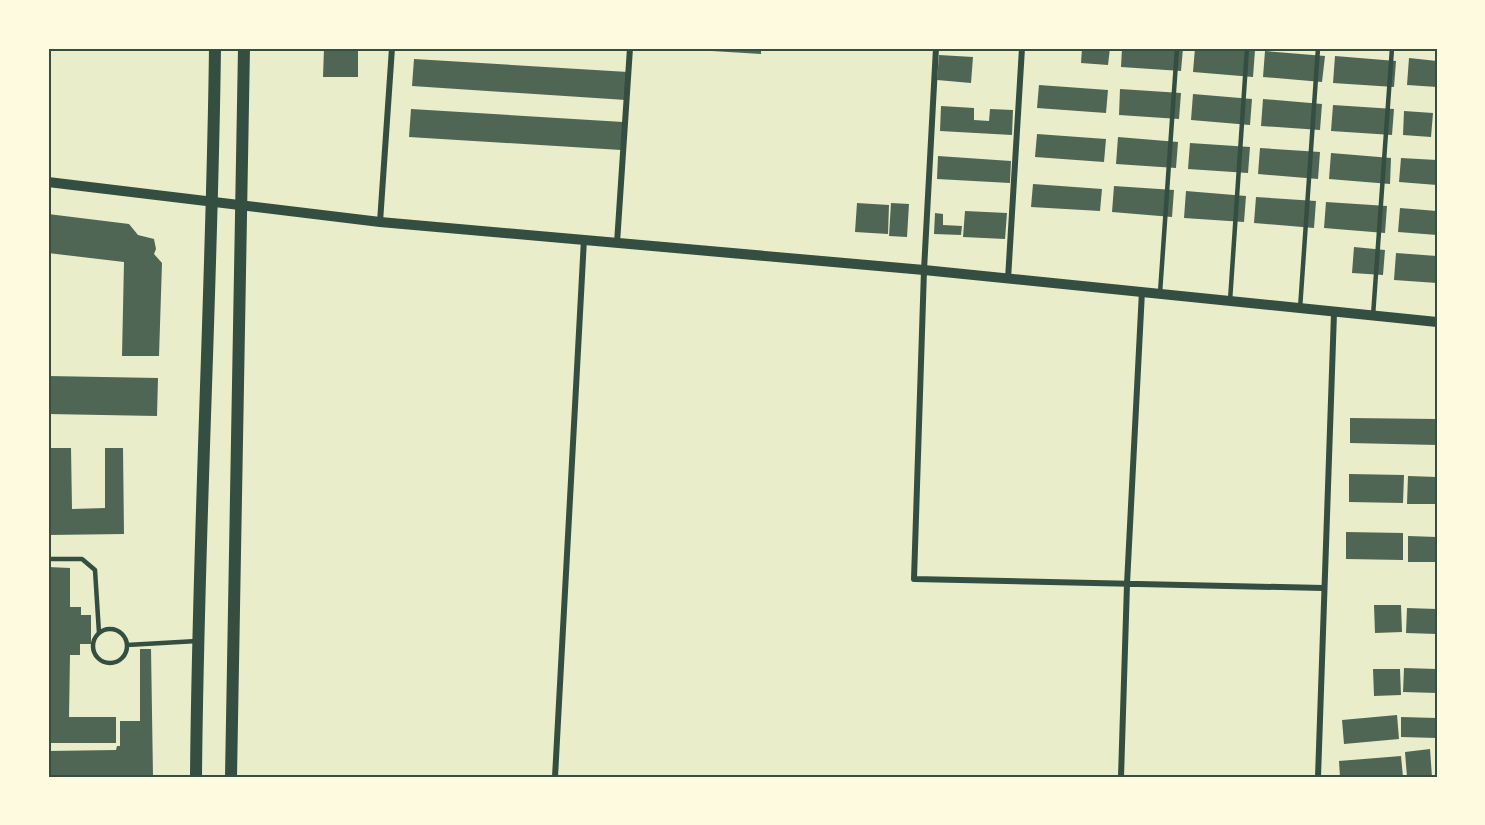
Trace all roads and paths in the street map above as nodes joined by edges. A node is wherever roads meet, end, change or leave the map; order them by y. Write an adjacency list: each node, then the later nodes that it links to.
1 (215, 48): 12 (main road)
2 (244, 48): 13 (main road)
3 (392, 48): 14 (street)
4 (630, 48): 16 (street)
5 (936, 48): 17 (street)
6 (1022, 48): 18 (street)
7 (1177, 48): 20 (lane)
8 (1247, 48): 21 (lane)
9 (1318, 48): 22 (lane)
10 (1392, 48): 24 (lane)
11 (48, 182): 12 (street)
12 (213, 201): 13 (street); 30 (main road)
13 (241, 204): 14 (street); 33 (main road)
14 (380, 222): 15 (street)
15 (584, 239): 16 (street); 34 (street)
16 (617, 243): 17 (street)
17 (924, 270): 18 (street); 27 (street)
18 (1008, 280): 19 (street)
19 (1142, 291): 20 (street); 27 (street)
20 (1160, 293): 21 (street)
21 (1230, 301): 22 (street)
22 (1300, 309): 23 (street)
23 (1335, 313): 24 (street); 28 (street)
24 (1372, 316): 25 (street)
25 (1437, 322)
26 (48, 559): 29 (lane)
27 (1127, 584): 28 (street); 35 (street)
28 (1323, 588): 36 (street)
29 (99, 633): 31 (lane); 31 (lane)
30 (197, 641): 31 (lane); 32 (main road)
31 (127, 645)
32 (196, 777)
33 (231, 777)
34 (555, 777)
35 (1121, 777)
36 (1318, 777)

